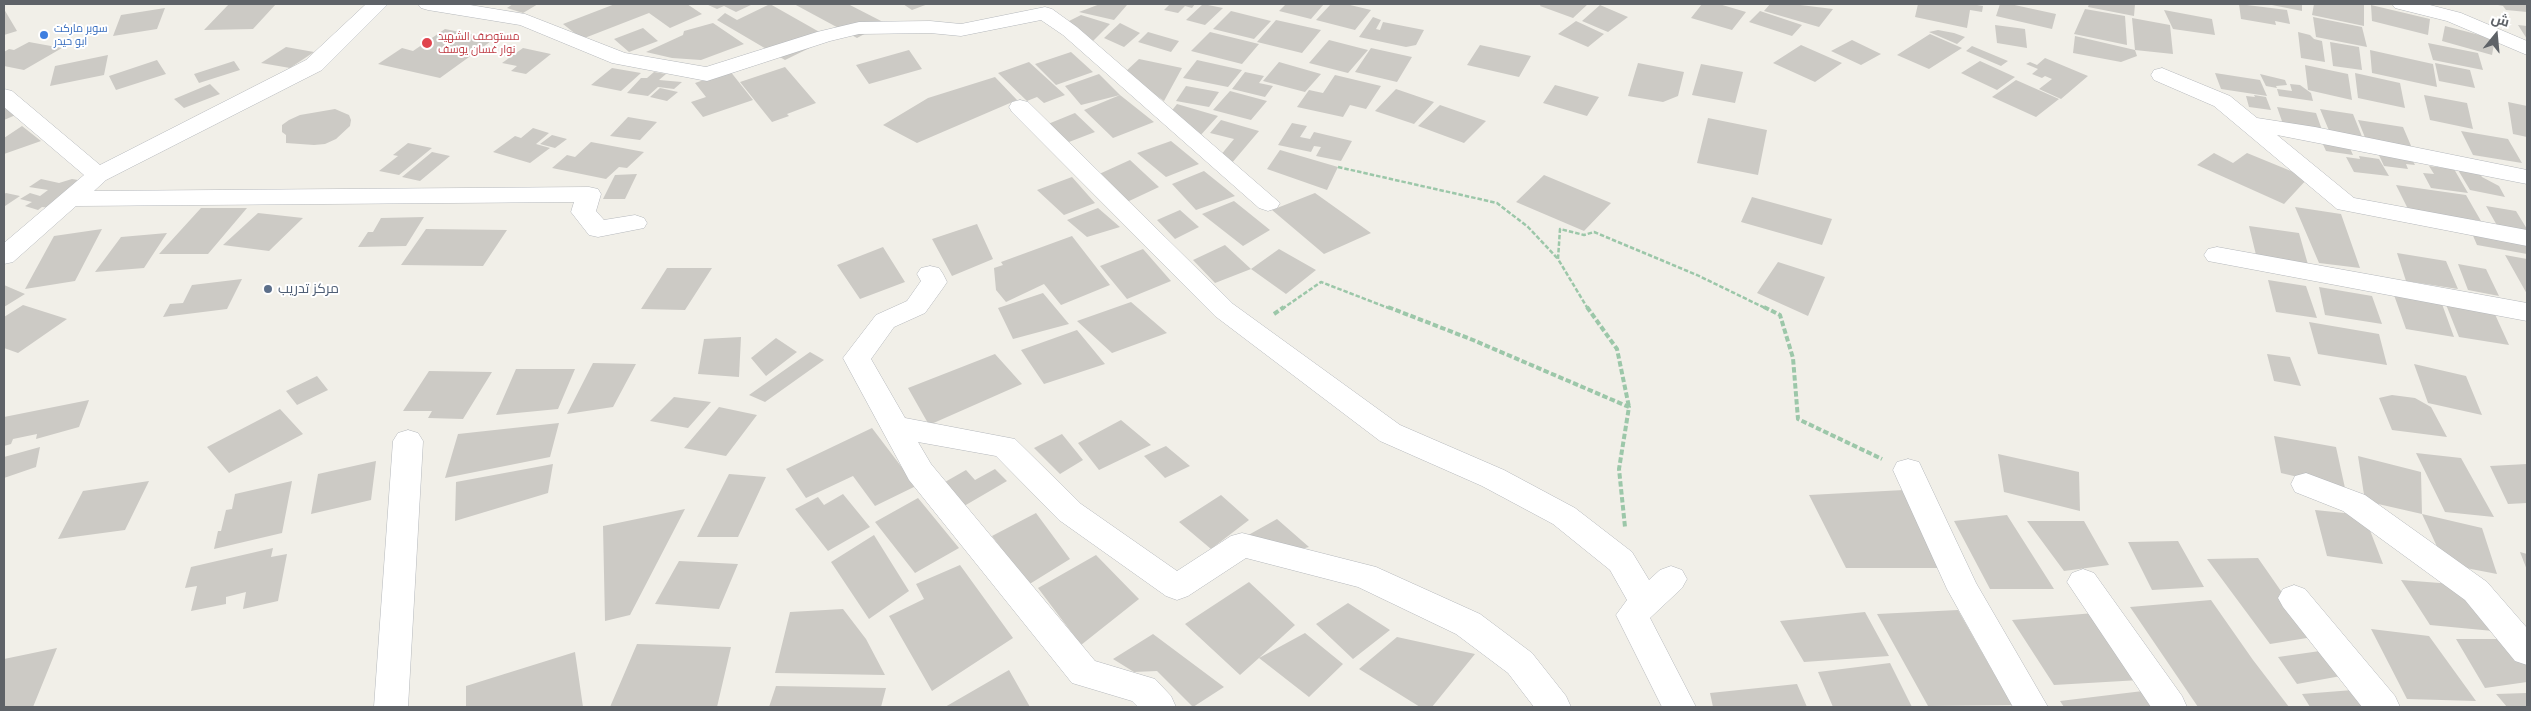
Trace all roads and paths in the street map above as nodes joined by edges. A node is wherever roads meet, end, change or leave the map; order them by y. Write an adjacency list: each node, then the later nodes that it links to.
1 (378, 4): 10 (street)
2 (428, 4): 13 (street)
3 (2402, 4): 4 (street)
4 (2527, 48)
5 (2162, 75): 8 (street)
6 (4, 96): 10 (street)
7 (1020, 107): 21 (street)
8 (2250, 124): 11 (street); 15 (street)
9 (1338, 167): 18 (path)
10 (98, 175): 12 (street)
11 (2527, 177)
12 (70, 199): 14 (street); 17 (street)
13 (1268, 203)
14 (635, 223)
15 (2527, 238)
16 (2217, 255): 20 (street)
17 (4, 256)
18 (1558, 259): 22 (path); 25 (path)
19 (930, 274): 23 (street)
20 (2527, 312)
21 (1250, 330): 22 (path); 27 (street)
22 (1629, 407): 27 (path)
23 (895, 427): 34 (street); 35 (street)
24 (408, 440): 33 (street)
25 (1908, 470): 37 (street)
26 (2306, 484): 32 (street)
27 (1621, 561): 31 (street)
28 (1671, 579): 31 (street)
29 (2083, 582): 38 (street)
30 (2294, 598): 39 (street)
31 (1645, 603): 36 (street)
32 (2527, 651)
33 (391, 707)
34 (1159, 707)
35 (1554, 707)
36 (1679, 707)
37 (2031, 707)
38 (2170, 707)
39 (2383, 707)

